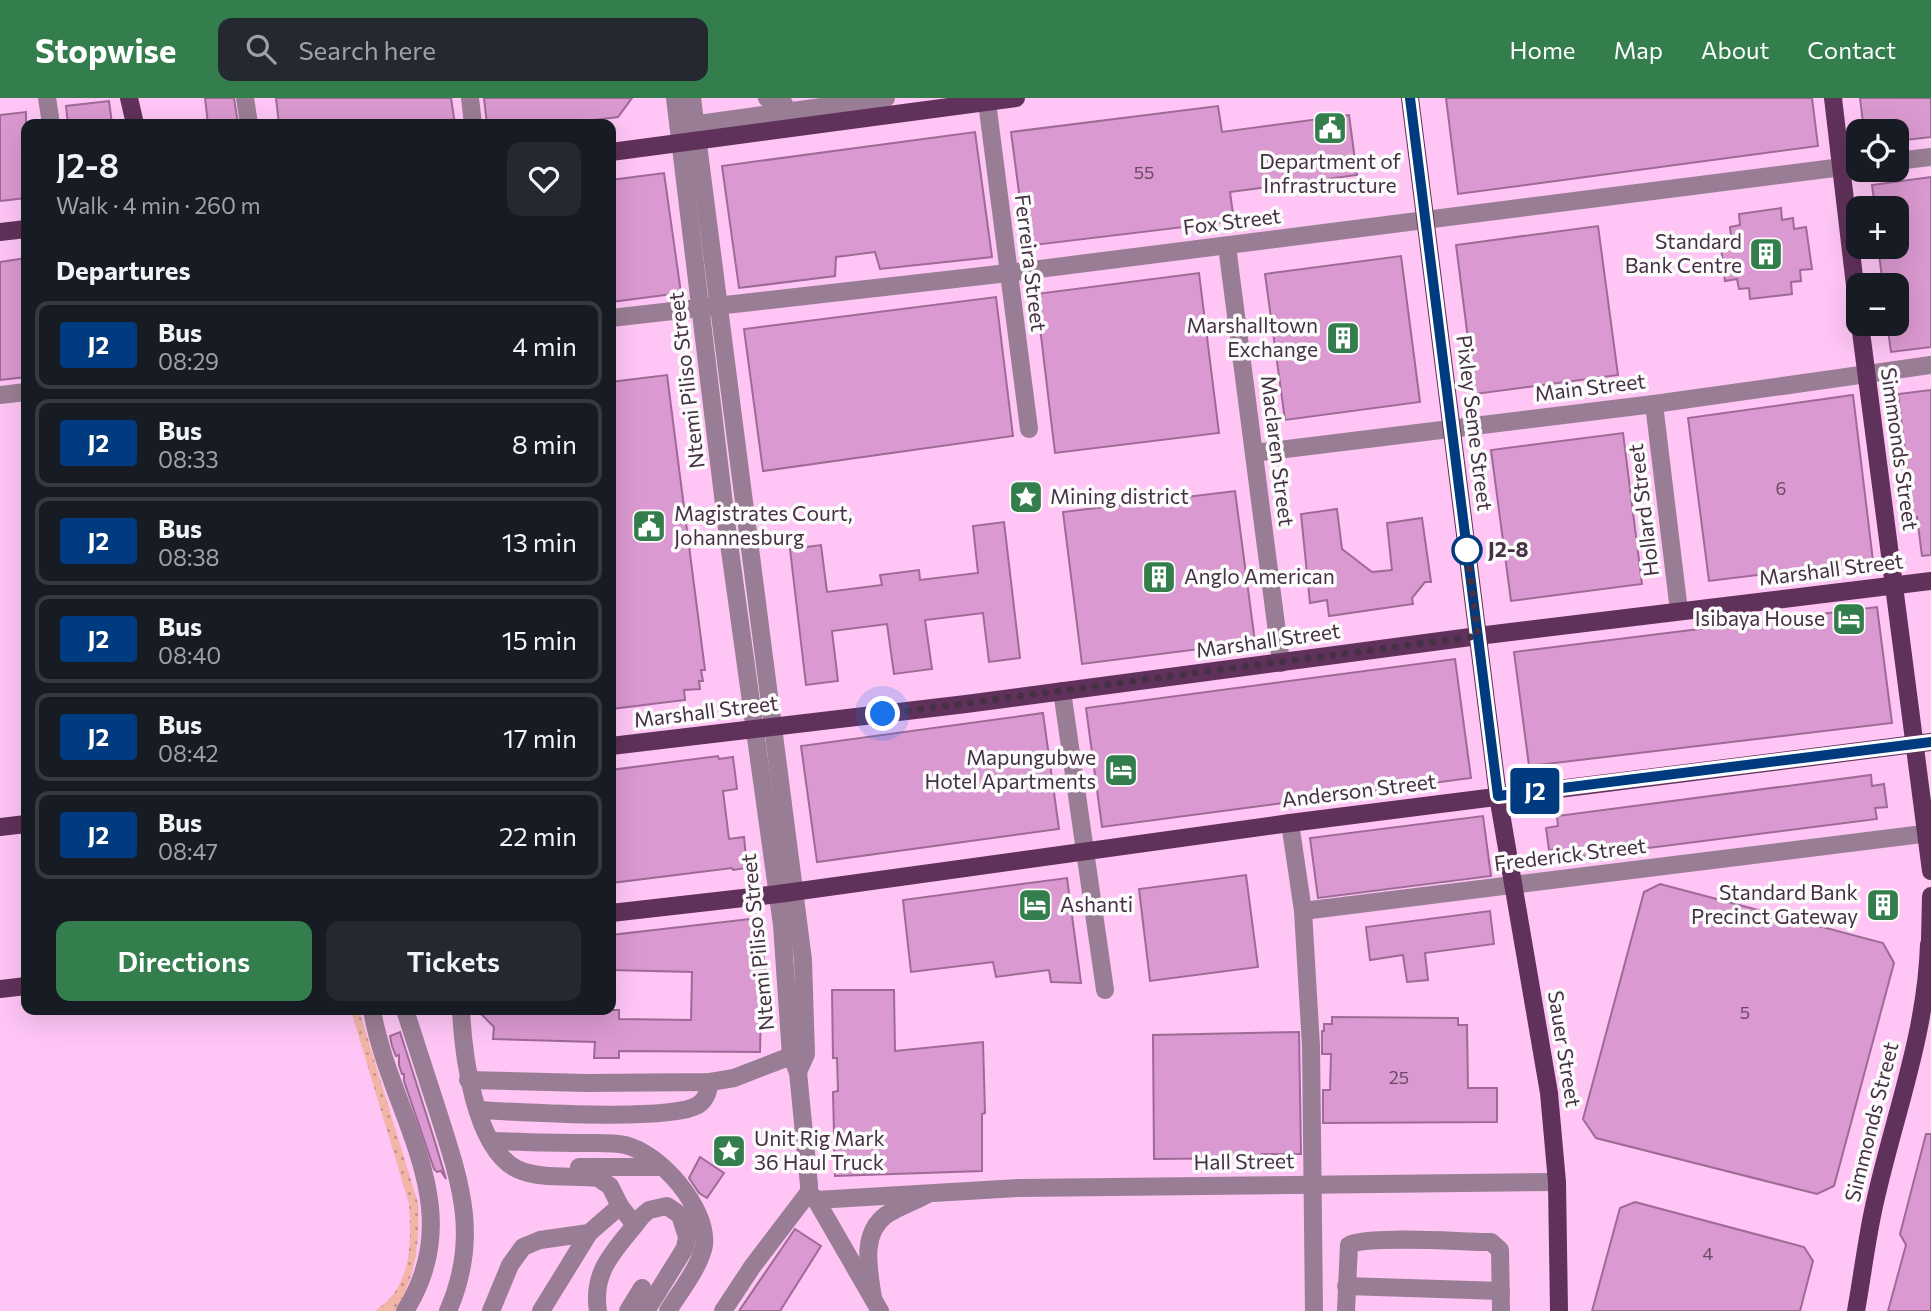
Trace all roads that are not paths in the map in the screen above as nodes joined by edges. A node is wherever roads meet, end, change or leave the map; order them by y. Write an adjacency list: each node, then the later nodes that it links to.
1 (47, 98): 15 (street)
2 (129, 98): 16 (main road)
3 (246, 98): 17 (street)
4 (256, 98): 18 (street)
5 (470, 98): 19 (street)
6 (675, 98): 20 (street, Ntemi Piliso Street)
7 (692, 98): 20 (street, Ntemi Piliso Street)
8 (766, 98): 14 (street)
9 (886, 98): 14 (street)
10 (1016, 98): 13 (main road)
11 (1410, 98): 27 (main road, Pixley Seme Street)
12 (1833, 98): 21 (main road)
13 (987, 102): 20 (main road); 31 (street, Ferreira Street)
14 (784, 105): 20 (street)
15 (50, 119)
16 (134, 119)
17 (248, 119)
18 (259, 119)
19 (472, 119)
20 (688, 133): 22 (main road); 33 (street, Ntemi Piliso Street)
21 (1846, 150)
22 (616, 151)
23 (1931, 157): 24 (street)
24 (1909, 159)
25 (1846, 167): 27 (street, Fox Street)
26 (1851, 182): 32 (main road)
27 (1426, 220): 30 (street, Fox Street); 41 (main road, Pixley Seme Street)
28 (21, 230): 29 (main road)
29 (0, 232)
30 (1227, 246): 31 (street, Fox Street); 43 (street, Maclaren Street)
31 (1008, 273): 33 (street, Fox Street); 42 (street, Ferreira Street)
32 (1856, 273)
33 (709, 306): 34 (street, Fox Street); 50 (street, Ntemi Piliso Street)
34 (616, 317)
35 (1861, 336): 37 (main road, Simmonds Street)
36 (1931, 365): 37 (street, Main Street)
37 (1866, 374): 40 (street, Main Street); 45 (main road, Simmonds Street)
38 (21, 393): 39 (street)
39 (0, 395)
40 (1654, 404): 41 (street, Main Street); 46 (street, Hollard Street)
41 (1452, 427): 43 (street, Main Street); 47 (main road, Pixley Seme Street)
42 (1029, 429)
43 (1254, 453): 48 (street, Maclaren Street)
44 (1931, 581): 45 (main road, Marshall Street)
45 (1895, 585): 46 (main road, Marshall Street); 51 (main road, Simmonds Street)
46 (1679, 611): 47 (main road, Marshall Street)
47 (1478, 636): 48 (main road, Marshall Street); 53 (main road, Pixley Seme Street)
48 (1281, 663): 49 (main road, Marshall Street)
49 (1062, 691): 50 (main road, Marshall Street); 58 (street)
50 (764, 728): 52 (main road, Marshall Street); 61 (street, Ntemi Piliso Street)
51 (1924, 743): 53 (main road, Anderson Street); 57 (main road, Simmonds Street)
52 (616, 745)
53 (1498, 796): 54 (main road, Anderson Street); 60 (main road, Sauer Street)
54 (1290, 823): 58 (main road, Anderson Street); 63 (street)
55 (21, 825): 56 (main road)
56 (0, 827)
57 (1929, 833): 59 (main road, Simmonds Street); 60 (street, Frederick Street)
58 (1084, 851): 61 (main road, Anderson Street); 68 (street)
59 (1931, 871)
60 (1512, 886): 63 (street, Frederick Street); 79 (main road, Sauer Street)
61 (786, 893): 64 (main road, Anderson Street); 72 (street, Ntemi Piliso Street)
62 (1931, 896): 65 (main road, Simmonds Street)
63 (1303, 911): 80 (street)
64 (616, 912)
65 (1930, 942): 103 (main road, Simmonds Street)
66 (21, 987): 67 (main road)
67 (0, 989)
68 (1105, 990)
69 (373, 1015): 90 (street)
70 (407, 1015): 91 (street)
71 (461, 1015): 73 (street)
72 (798, 1055): 74 (street); 82 (street, Ntemi Piliso Street)
73 (468, 1080): 74 (street); 75 (street)
74 (710, 1082): 75 (street)
75 (479, 1110): 76 (street)
76 (491, 1141): 77 (street); 78 (street)
77 (661, 1167): 78 (street); 97 (street)
78 (516, 1168): 83 (street)
79 (1558, 1182): 80 (street, Hall Street); 102 (main road, Sauer Street)
80 (1313, 1184): 81 (street, Hall Street); 99 (street)
81 (932, 1192): 82 (street, Hall Street); 89 (street, Hall Street)
82 (812, 1196): 89 (street); 98 (street)
83 (620, 1206): 84 (street); 85 (street)
84 (635, 1226): 94 (street); 96 (street)
85 (589, 1233): 92 (street); 93 (street)
86 (1346, 1286): 88 (street); 88 (street); 100 (street)
87 (642, 1288): 95 (street)
88 (1501, 1292): 101 (street)
89 (876, 1305)
90 (405, 1311)
91 (448, 1311)
92 (491, 1311)
93 (541, 1311)
94 (598, 1311)
95 (628, 1311)
96 (646, 1311)
97 (668, 1311)
98 (723, 1311)
99 (1314, 1311)
100 (1346, 1311)
101 (1501, 1311)
102 (1559, 1311)
103 (1856, 1311)

